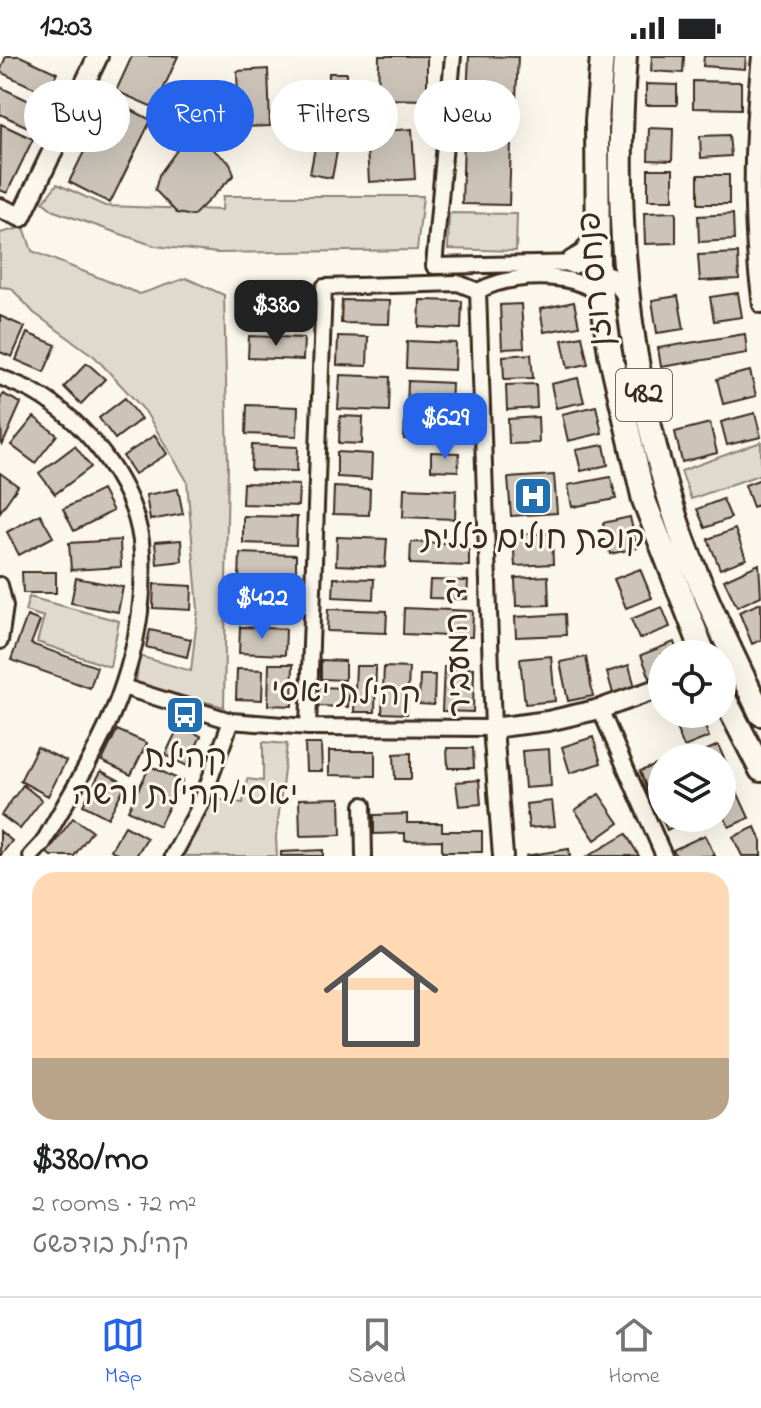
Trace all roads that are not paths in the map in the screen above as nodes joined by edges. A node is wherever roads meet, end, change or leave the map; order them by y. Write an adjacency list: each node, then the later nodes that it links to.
1 (98, 56): 7 (street)
2 (453, 56): 10 (street)
3 (602, 56): 8 (main road, פנחס רוזן / 482)
4 (625, 56): 14 (main road, פנחס רוזן / 482)
5 (760, 56): 6 (street)
6 (757, 118): 9 (street)
7 (0, 208)
8 (598, 236): 10 (main road); 11 (main road, פנחס רוזן / 482)
9 (758, 259): 15 (street)
10 (562, 262): 11 (street)
11 (598, 269): 13 (main road, פנחס רוזן / 482); 14 (street)
12 (478, 291): 13 (street); 28 (street); 29 (street, יד המעביר)
13 (600, 295): 18 (main road, פנחס רוזן / 482)
14 (626, 297): 19 (main road, פנחס רוזן / 482)
15 (761, 305)
16 (0, 377): 22 (street)
17 (0, 585): 20 (street)
18 (699, 640)
19 (720, 640)
20 (0, 641)
21 (736, 675): 25 (main road, פנחס רוזן / 482)
22 (123, 687): 26 (street, קהילת יאסי); 32 (street)
23 (648, 692): 24 (street, קהילת יאסי)
24 (600, 709): 29 (street, קהילת יאסי); 36 (street)
25 (761, 714)
26 (231, 721): 28 (street, קהילת יאסי); 33 (street)
27 (736, 723): 30 (main road)
28 (308, 727): 29 (street, קהילת יאסי)
29 (493, 728): 35 (street, יד המעביר)
30 (761, 770)
31 (363, 805): 34 (street)
32 (31, 856)
33 (173, 856)
34 (364, 856)
35 (503, 856)
36 (664, 856)

